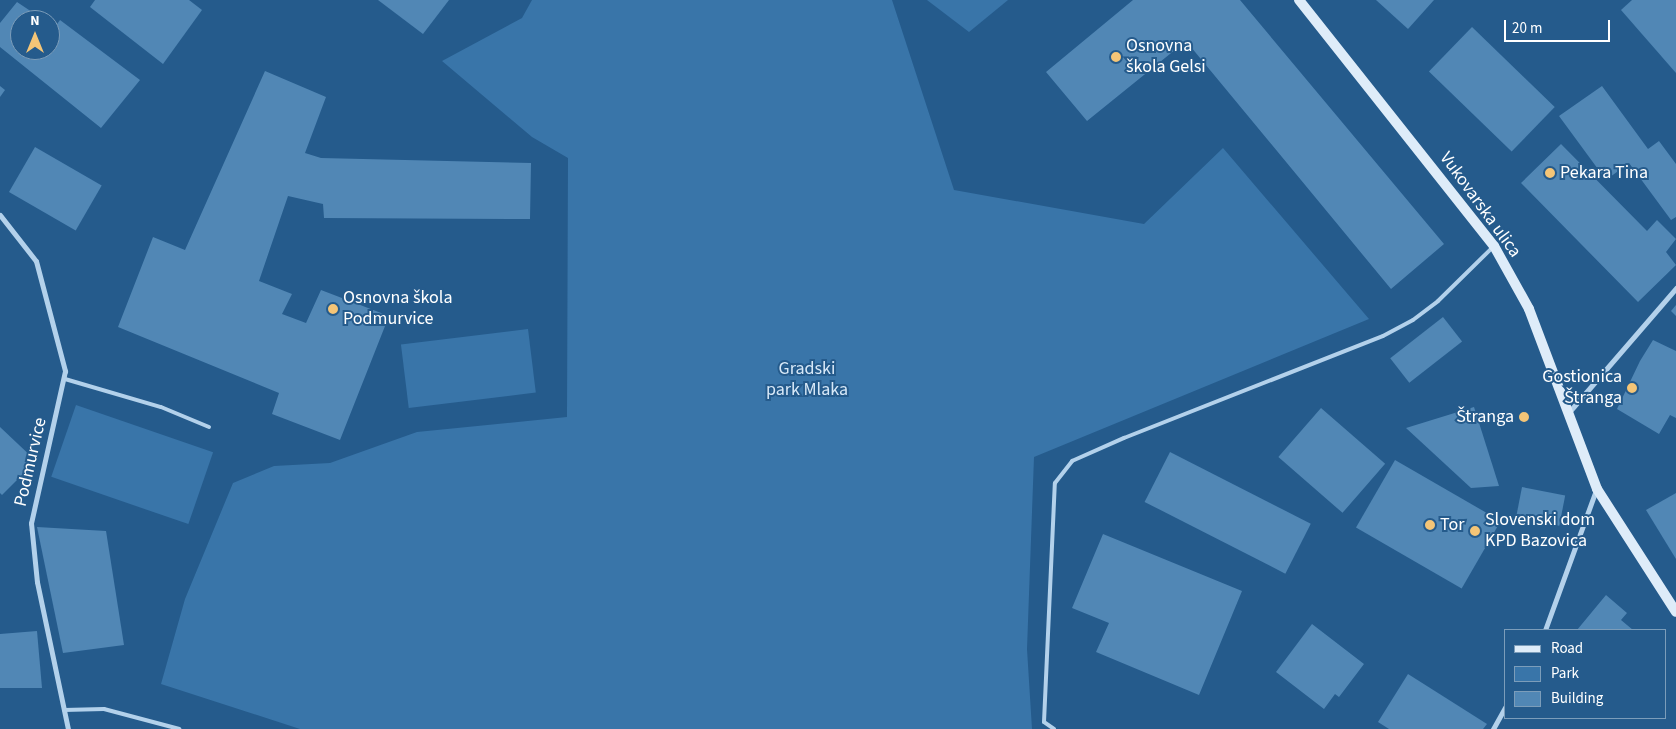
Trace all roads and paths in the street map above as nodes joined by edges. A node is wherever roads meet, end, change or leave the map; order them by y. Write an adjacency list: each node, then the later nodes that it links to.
1 (1299, 0): 3 (main road, Vukovarska ulica)
2 (0, 215): 5 (street, Podmurvice)
3 (1494, 246): 6 (main road, Vukovarska ulica); 15 (lane)
4 (1676, 288): 6 (street)
5 (65, 379): 7 (lane); 12 (street, Podmurvice)
6 (1568, 413): 8 (main road, Vukovarska ulica)
7 (209, 427)
8 (1596, 489): 9 (main road, Vukovarska ulica); 10 (street)
9 (1676, 612)
10 (1545, 629)
11 (1504, 709): 16 (street)
12 (64, 710): 13 (street, Podmurvice); 14 (lane)
13 (68, 729)
14 (179, 729)
15 (1054, 729)
16 (1493, 729)

